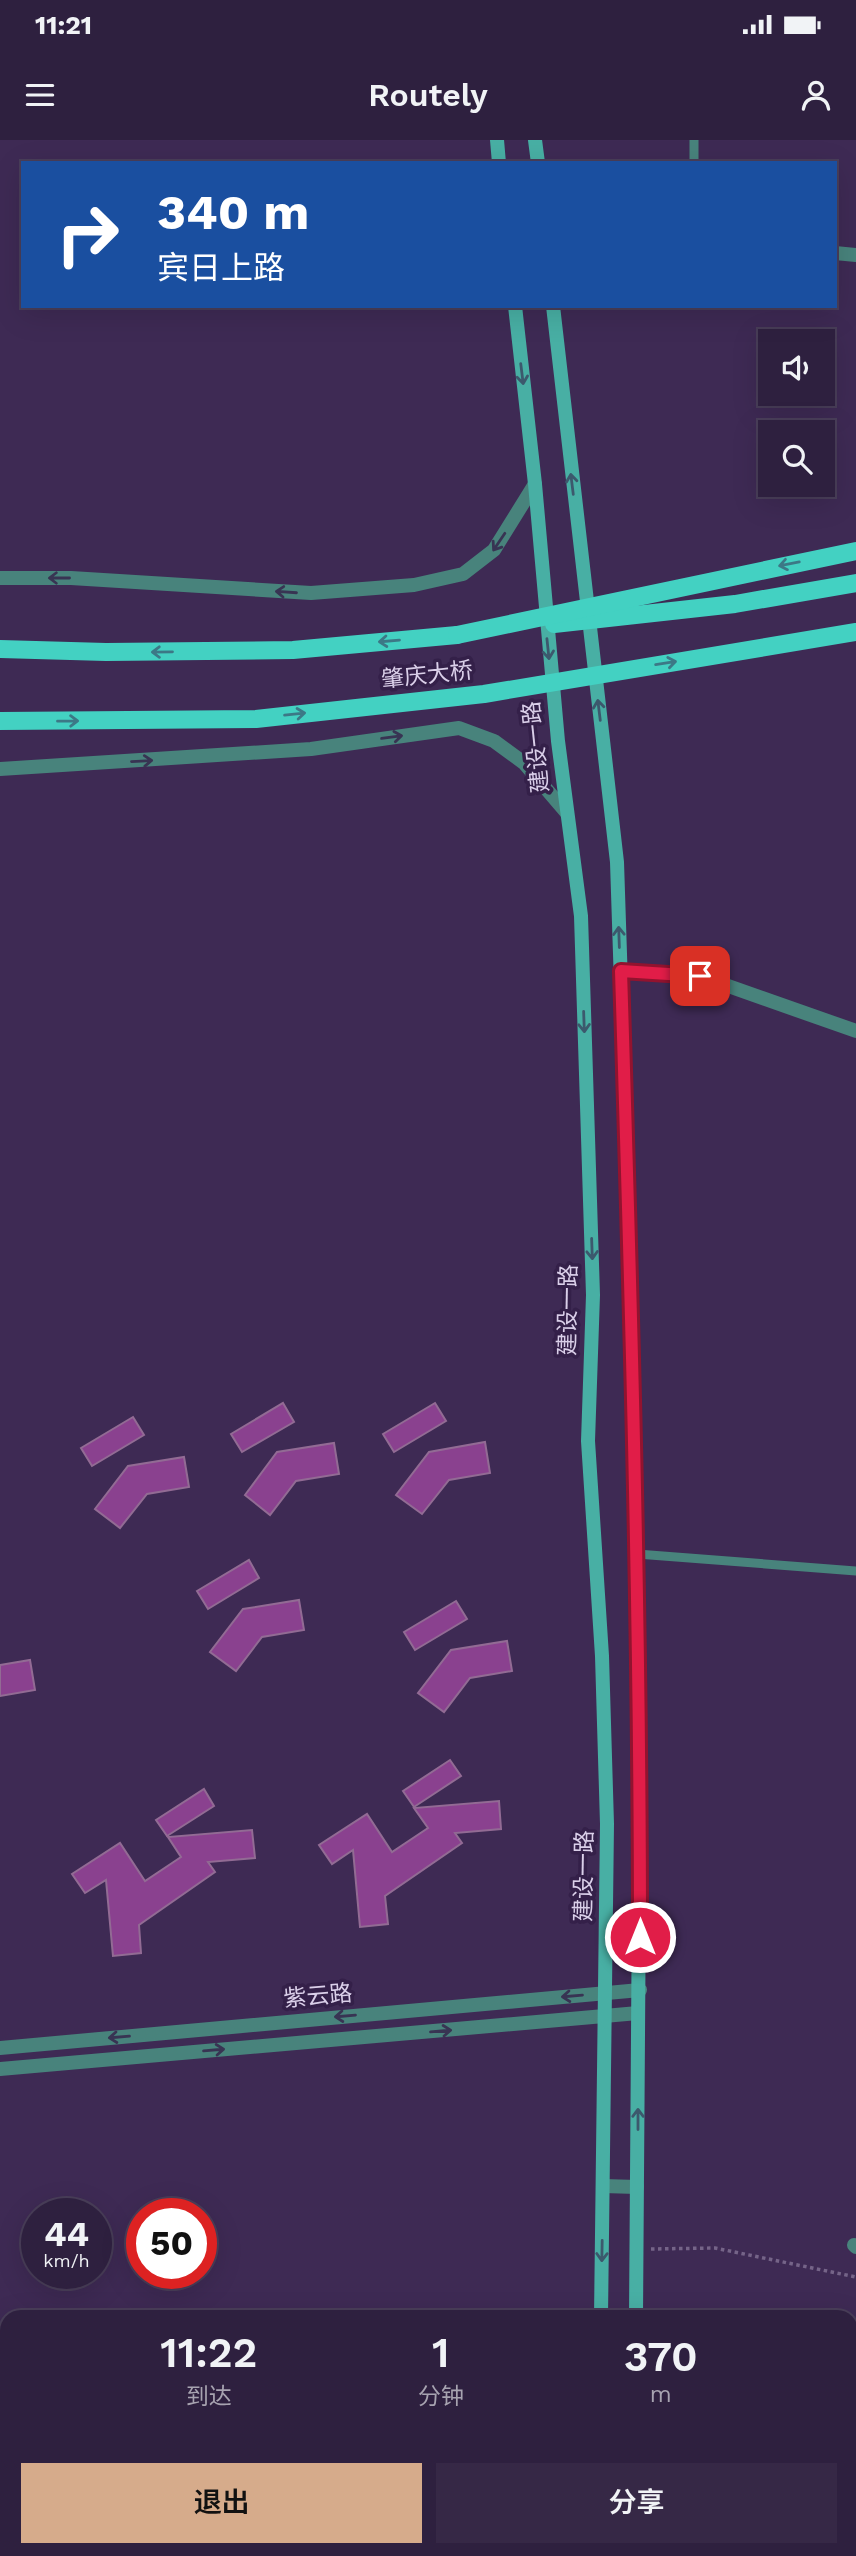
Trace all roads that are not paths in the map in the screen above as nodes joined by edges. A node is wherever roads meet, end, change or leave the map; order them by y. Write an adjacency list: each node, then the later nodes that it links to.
1 (497, 140): 4 (main road)
2 (535, 140): 5 (main road)
3 (694, 140): 6 (lane)
4 (499, 161)
5 (538, 161)
6 (694, 161)
7 (837, 253): 8 (street)
8 (856, 255)
9 (515, 308): 11 (main road, 建设一路, one-way to 11)
10 (553, 308): 21 (main road, one-way to 10)
11 (535, 484): 13 (street, one-way to 13); 20 (main road, 建设一路, one-way to 20)
12 (856, 551): 16 (main road, one-way to 16, bridge)
13 (0, 578)
14 (856, 583): 16 (main road, 肇庆大桥, bridge)
15 (856, 632): 18 (main road, 肇庆大桥, one-way to 15, bridge)
16 (457, 635): 17 (main road, 肇庆大桥, one-way to 17)
17 (0, 649)
18 (0, 721)
19 (0, 769): 20 (street, one-way to 20)
20 (566, 811): 26 (main road, 建设一路, one-way to 26)
21 (621, 971): 22 (street); 23 (main road)
22 (856, 1031)
23 (637, 1554): 24 (lane); 25 (main road)
24 (856, 1571)
25 (640, 1990): 26 (street, 紫云路); 27 (main road)
26 (605, 1993): 28 (main road, 建设一路); 29 (street, 紫云路, one-way to 29)
27 (638, 2013): 28 (street, 紫云路); 32 (main road, one-way to 27)
28 (605, 2017): 30 (street, 紫云路, one-way to 28); 31 (main road, 建设一路)
29 (0, 2048)
30 (0, 2069)
31 (603, 2186): 32 (street); 33 (main road, 建设一路, one-way to 33)
32 (637, 2188): 34 (main road)
33 (601, 2310)
34 (636, 2310)

